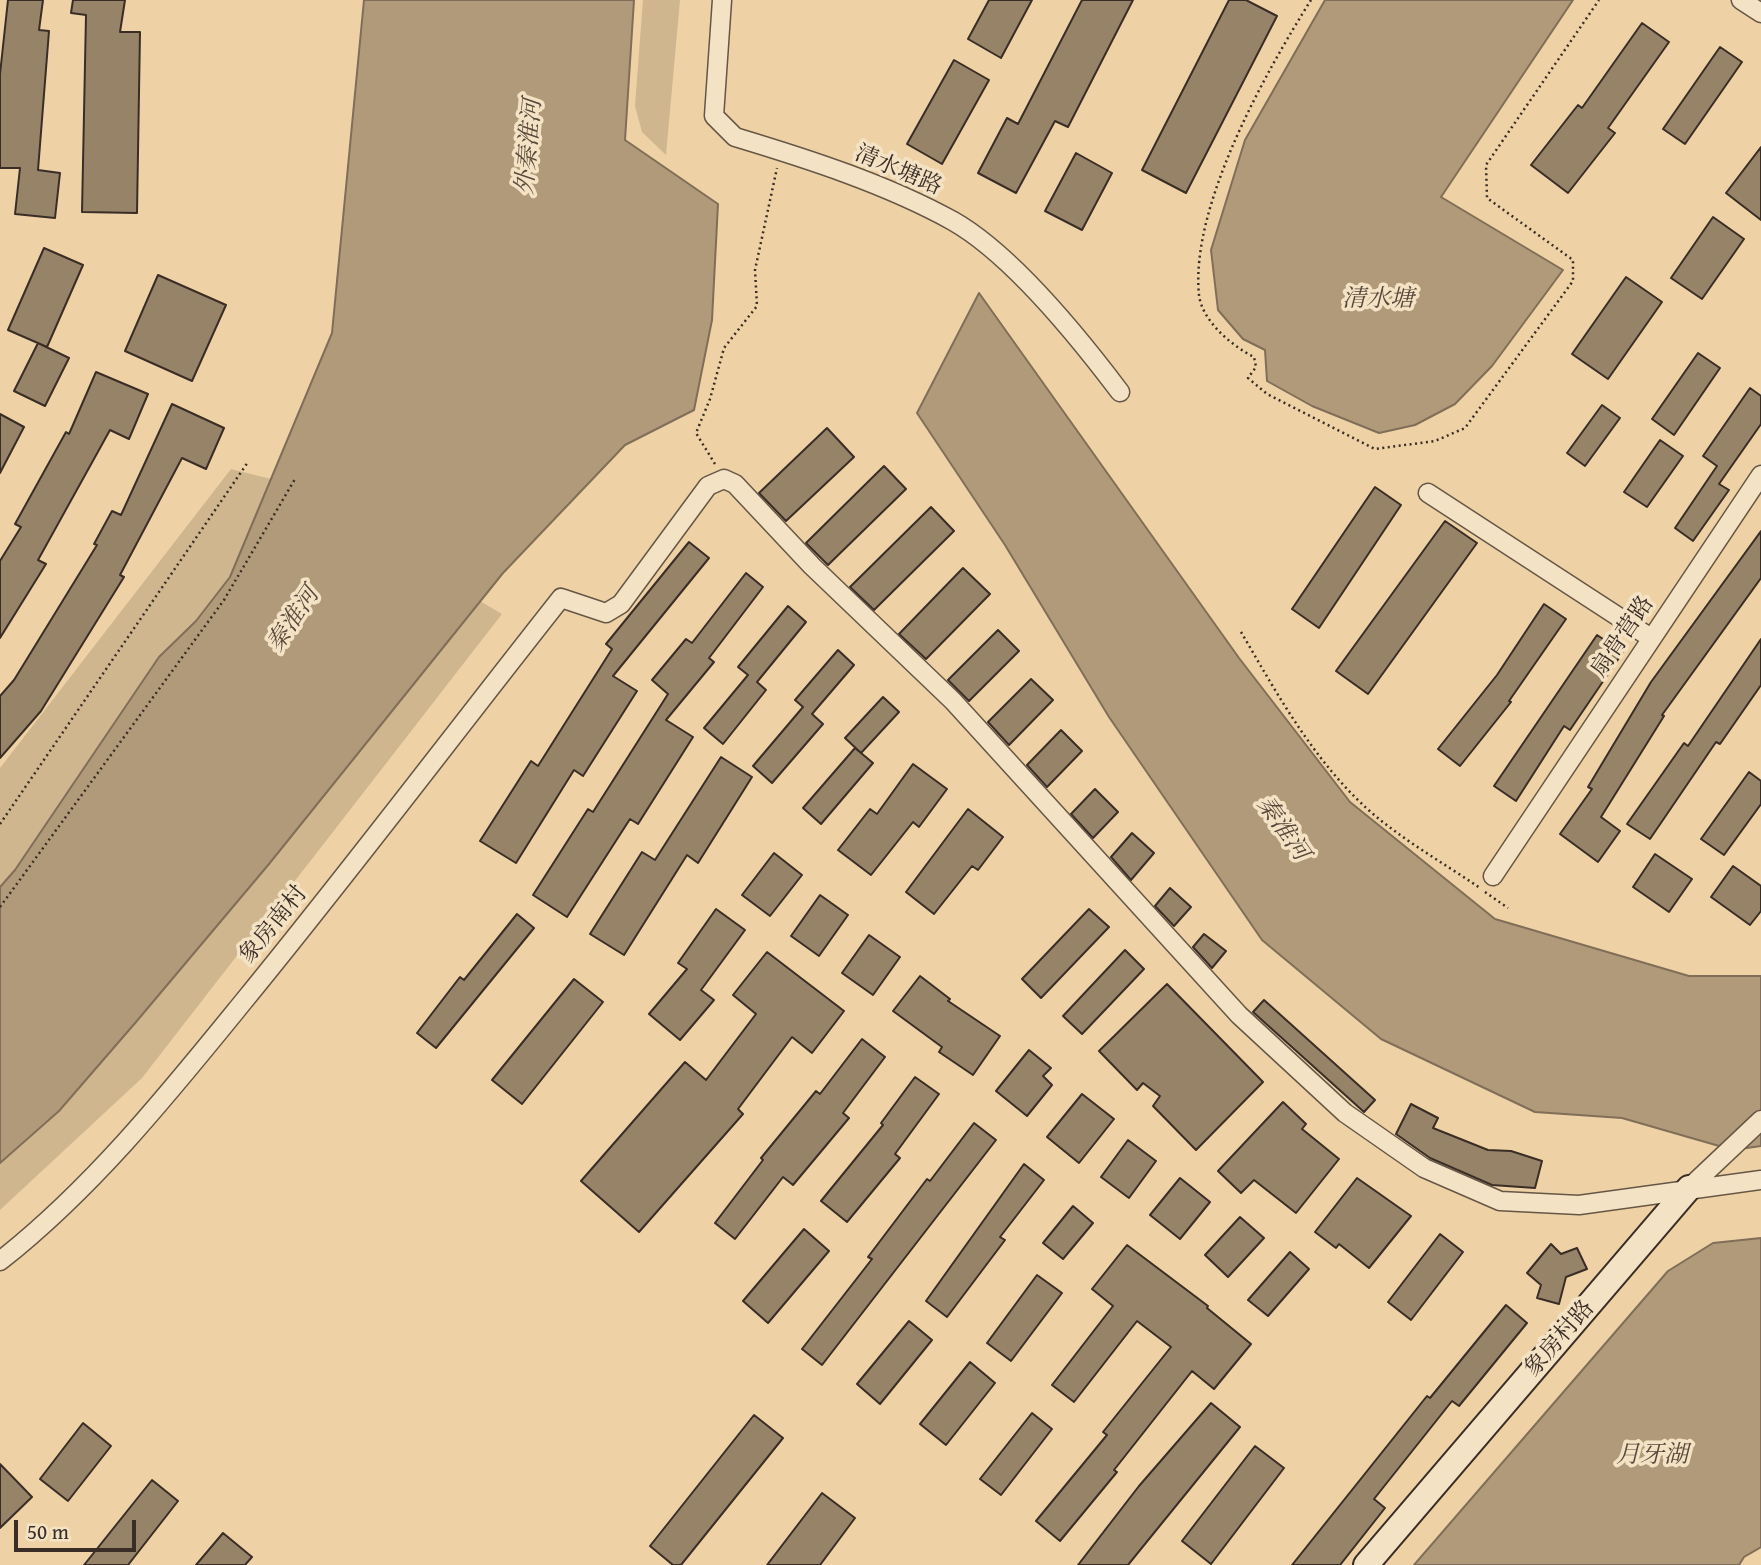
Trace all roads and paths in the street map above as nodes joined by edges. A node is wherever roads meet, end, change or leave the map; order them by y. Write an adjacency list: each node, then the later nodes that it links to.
1 (722, 0): 6 (street, 清水塘路)
2 (1311, 0): 3 (path)
3 (1600, 0)
4 (1741, 0): 5 (street)
5 (1761, 13)
6 (780, 151): 7 (street, 清水塘路); 10 (path)
7 (1120, 392)
8 (248, 462): 15 (path)
9 (1761, 475): 14 (street, 扇骨营路)
10 (724, 478): 21 (street); 22 (street, 象房南村)
11 (295, 479): 17 (path)
12 (1428, 493): 14 (street)
13 (1241, 632): 18 (path)
14 (1651, 638): 16 (street, 扇骨营路)
15 (0, 824)
16 (1493, 876)
17 (0, 907)
18 (1508, 908)
19 (1761, 1120): 21 (street, 象房村路)
20 (1761, 1180): 21 (street)
21 (1689, 1188): 23 (street, 象房村路)
22 (0, 1261)
23 (1366, 1565)

